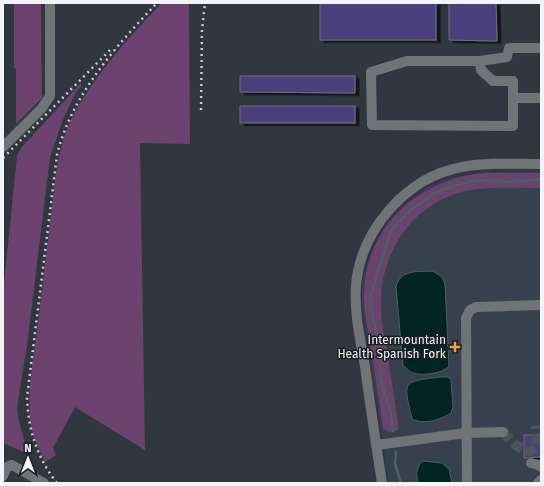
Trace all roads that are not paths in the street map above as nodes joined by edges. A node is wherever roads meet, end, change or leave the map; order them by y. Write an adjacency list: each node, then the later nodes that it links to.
1 (50, 3): 6 (street)
2 (541, 48): 3 (street)
3 (480, 61): 4 (street); 4 (street)
4 (513, 98): 5 (street)
5 (541, 98)
6 (3, 147)
7 (541, 164): 11 (street)
8 (541, 305): 10 (street)
9 (503, 432): 10 (street)
10 (466, 433): 11 (street); 19 (street)
11 (376, 445): 18 (street)
12 (531, 463): 13 (street)
13 (541, 467)
14 (3, 476): 15 (street)
15 (32, 480): 17 (street)
16 (541, 480): 20 (street)
17 (44, 483)
18 (382, 483)
19 (467, 483)
20 (538, 483)

